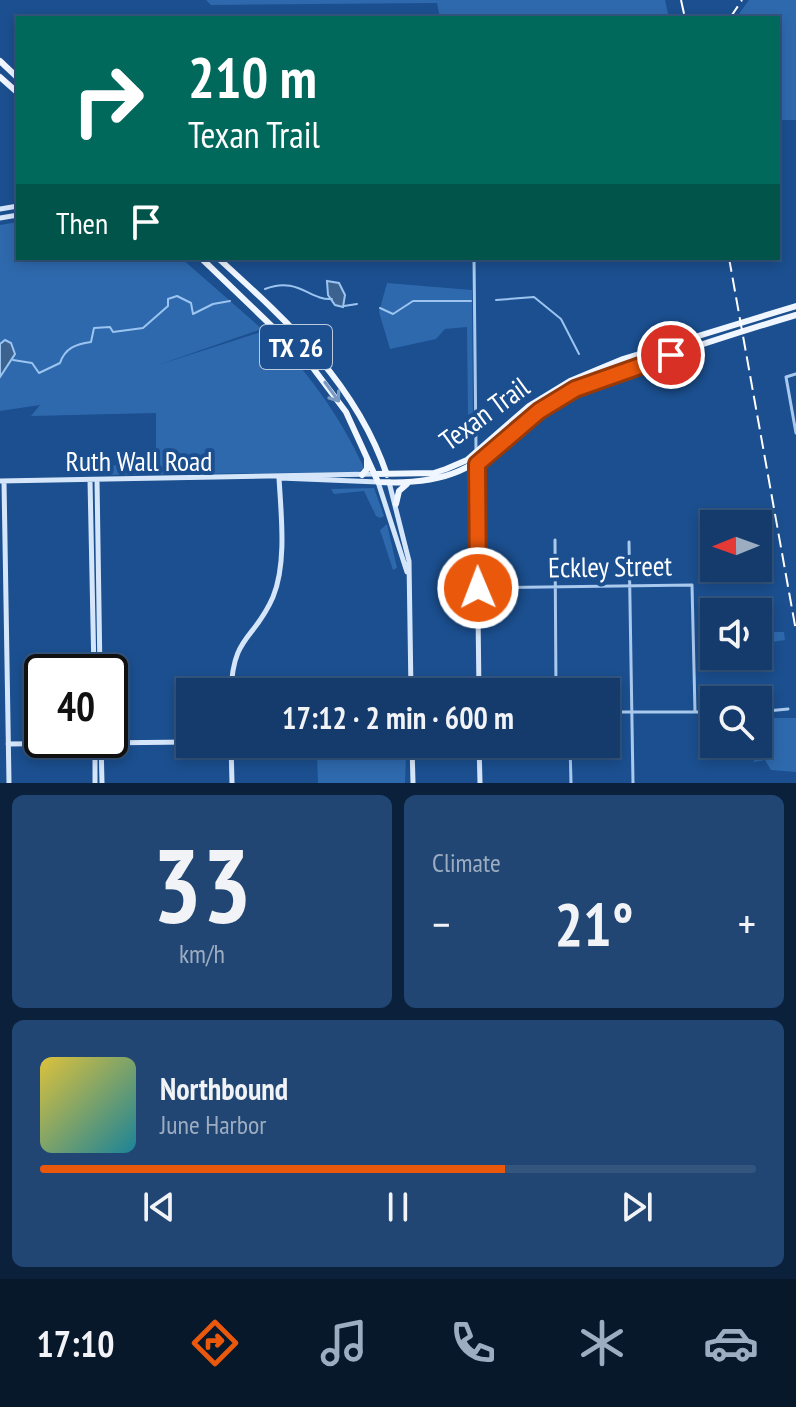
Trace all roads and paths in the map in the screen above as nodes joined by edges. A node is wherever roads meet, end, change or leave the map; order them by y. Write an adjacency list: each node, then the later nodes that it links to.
1 (0, 61): 2 (main road)
2 (16, 76)
3 (0, 77): 4 (main road)
4 (16, 91)
5 (203, 260): 9 (main road, TX 26)
6 (220, 260): 8 (main road, TX 26)
7 (474, 260): 17 (street)
8 (228, 268): 9 (main road); 18 (main road, TX 26)
9 (220, 276): 16 (main road, TX 26, one-way to 16)
10 (796, 306): 13 (main road, Texan Trail)
11 (796, 315): 14 (main road, Texan Trail)
12 (796, 374): 15 (street)
13 (570, 381): 14 (main road); 17 (main road, Texan Trail)
14 (575, 389): 19 (main road, Texan Trail)
15 (796, 432)
16 (367, 452): 22 (main road); 24 (main road, TX 26)
17 (476, 453): 19 (street); 21 (main road, Texan Trail)
18 (379, 454): 20 (main road, TX 26); 21 (main road, TX 26)
19 (477, 464): 28 (main road, Texan Trail); 35 (street)
20 (386, 474): 21 (main road, Texan Trail); 24 (main road, Texan Trail); 27 (main road, TX 26)
21 (400, 474)
22 (362, 475): 23 (street, Ruth Wall Road); 24 (street, Ruth Wall Road)
23 (279, 478): 24 (street, Ruth Wall Road); 25 (street, Ruth Wall Road); 38 (street)
24 (377, 478): 27 (main road, Texan Trail); 32 (street)
25 (94, 480): 26 (street, Ruth Wall Road); 37 (street)
26 (2, 481): 36 (street)
27 (389, 482): 28 (main road, Texan Trail); 29 (street)
28 (410, 483): 29 (main road)
29 (396, 504): 32 (street)
30 (555, 540): 34 (street)
31 (629, 542): 33 (street)
32 (408, 572): 39 (street)
33 (630, 586): 34 (street, Eckley Street); 45 (street); 46 (street, Eckley Street)
34 (554, 587): 35 (street, Eckley Street); 41 (street)
35 (478, 588): 40 (street)
36 (3, 606): 51 (street)
37 (97, 654)
38 (233, 678)
39 (411, 678)
40 (479, 678)
41 (556, 678)
42 (788, 709): 43 (street)
43 (772, 711)
44 (620, 712): 45 (street)
45 (631, 712): 46 (street); 67 (street)
46 (695, 712): 47 (street)
47 (700, 712)
48 (128, 741): 49 (street)
49 (176, 742)
50 (24, 743): 51 (street)
51 (8, 744): 59 (street)
52 (97, 758): 61 (street)
53 (100, 758): 62 (street)
54 (231, 758): 63 (street)
55 (412, 758): 64 (street)
56 (479, 758): 65 (street)
57 (570, 758): 66 (street)
58 (0, 772): 59 (street)
59 (8, 772): 60 (street)
60 (9, 783)
61 (95, 783)
62 (102, 783)
63 (232, 783)
64 (413, 783)
65 (480, 783)
66 (571, 783)
67 (633, 783)

